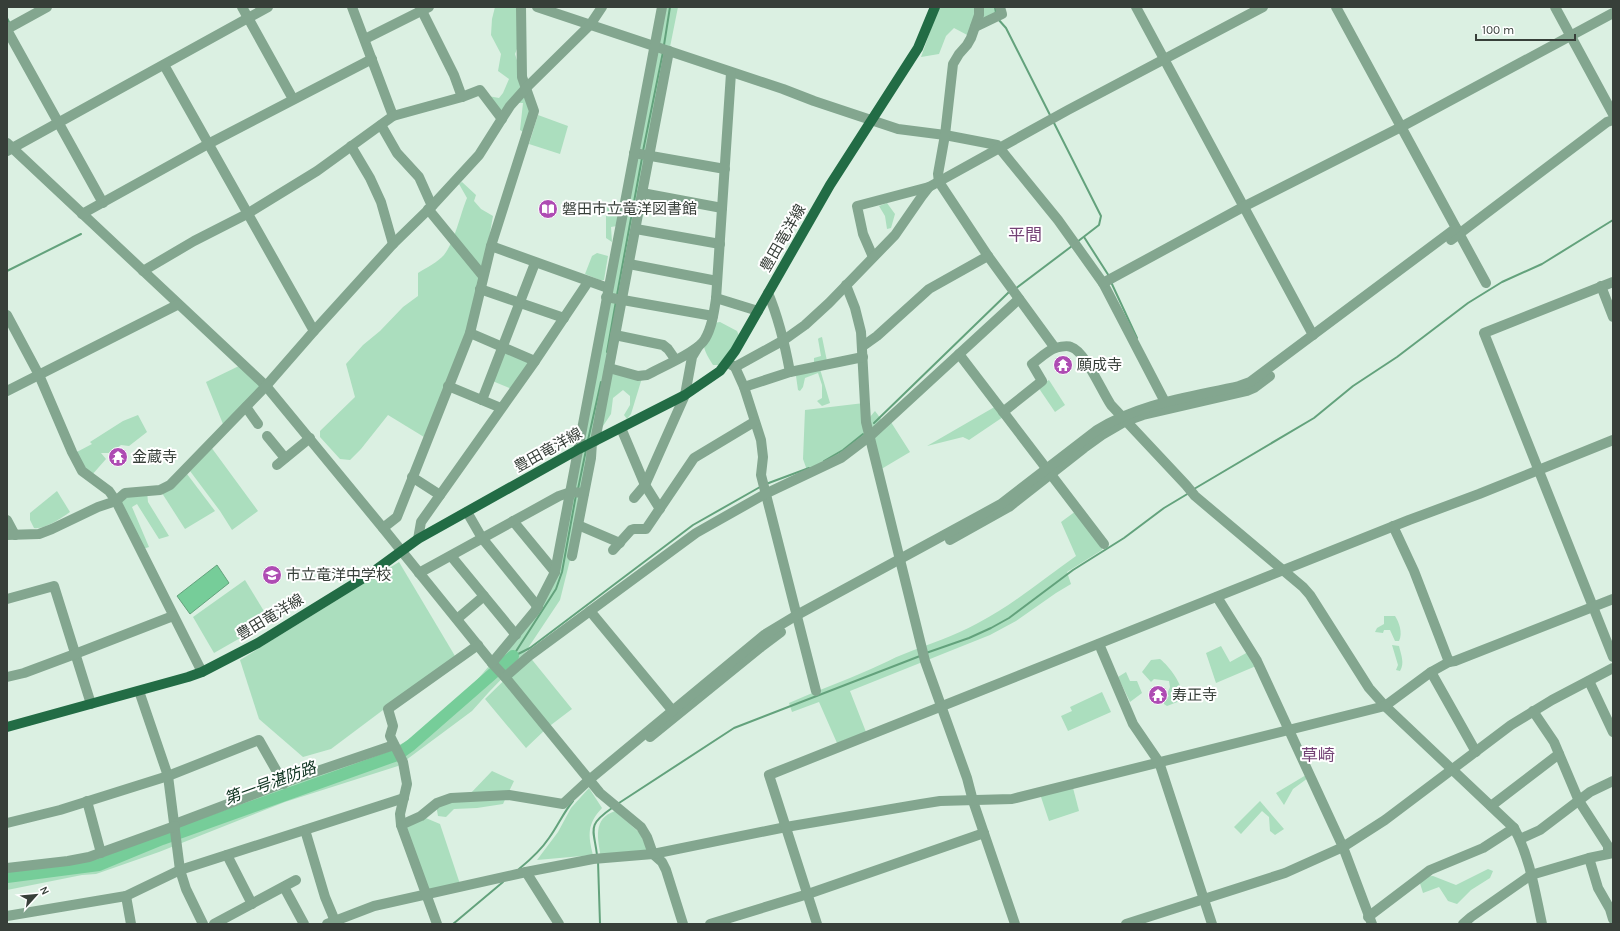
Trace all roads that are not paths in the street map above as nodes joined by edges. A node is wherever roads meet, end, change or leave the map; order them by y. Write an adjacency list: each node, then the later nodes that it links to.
1 (47, 7): 21 (street)
2 (242, 7): 18 (street)
3 (268, 7): 18 (street)
4 (352, 7): 23 (street)
5 (521, 7): 30 (street)
6 (537, 7): 19 (street)
7 (602, 7): 19 (street)
8 (662, 7): 24 (street)
9 (936, 7): 36 (main road, 豊田竜洋線)
10 (979, 7): 20 (street)
11 (1000, 7): 20 (street)
12 (1136, 7): 27 (street)
13 (1262, 7): 27 (street)
14 (1336, 7): 40 (street)
15 (1555, 7): 22 (street)
16 (423, 8): 23 (street); 31 (street)
17 (1613, 13): 22 (street)
18 (248, 18): 28 (street); 32 (street)
19 (590, 24): 24 (street); 30 (street)
20 (975, 27): 41 (street)
21 (7, 30): 38 (street)
22 (1571, 36): 33 (street); 40 (street)
23 (365, 39): 26 (street)
24 (654, 46): 25 (street); 46 (street)
25 (669, 51): 29 (street); 47 (street)
26 (372, 59): 32 (street); 34 (street)
27 (1164, 60): 45 (street); 53 (street)
28 (164, 65): 38 (street); 42 (street)
29 (731, 73): 36 (street); 48 (street)
30 (526, 88): 35 (street); 62 (street)
31 (462, 98): 34 (street); 35 (street)
32 (293, 99): 42 (street)
33 (1613, 114)
34 (393, 116): 39 (street)
35 (502, 119): 54 (street)
36 (873, 120): 41 (street); 78 (main road, 豊田竜洋線)
37 (1613, 120): 59 (street)
38 (58, 123): 44 (street); 52 (street)
39 (381, 125): 43 (street); 54 (street)
40 (1401, 127): 53 (street); 59 (street)
41 (945, 135): 45 (street); 49 (street)
42 (208, 144): 52 (street); 57 (street)
43 (351, 146): 57 (street); 60 (street)
44 (9, 147): 56 (street)
45 (1000, 148): 49 (street); 72 (street)
46 (634, 153): 47 (street); 77 (street)
47 (649, 156): 48 (street); 51 (street)
48 (725, 169): 55 (street)
49 (939, 182): 50 (street); 63 (street)
50 (930, 187): 64 (street); 64 (street)
51 (642, 193): 55 (street); 58 (street)
52 (103, 203): 56 (street)
53 (1243, 207): 72 (street); 92 (street)
54 (430, 208): 60 (street); 68 (street)
55 (722, 208): 61 (street)
56 (82, 214): 67 (street)
57 (247, 214): 67 (street); 89 (street)
58 (636, 229): 61 (street); 66 (street)
59 (1458, 231): 73 (street); 92 (street); 116 (street)
60 (393, 244): 89 (street)
61 (720, 244): 69 (street)
62 (491, 246): 65 (street); 68 (street)
63 (988, 256): 80 (street); 94 (street)
64 (873, 257): 74 (street)
65 (535, 263): 70 (street); 82 (street)
66 (629, 264): 69 (street); 81 (street)
67 (143, 272): 83 (street)
68 (483, 276): 76 (street)
69 (717, 281): 79 (street)
70 (588, 282): 77 (street); 88 (street)
71 (1613, 282): 75 (street)
72 (1103, 283): 112 (street)
73 (1486, 283)
74 (846, 285): 93 (street); 94 (street)
75 (1601, 286): 87 (street); 128 (street)
76 (480, 289): 82 (street); 90 (street)
77 (607, 293): 81 (street); 125 (street)
78 (768, 293): 84 (main road, 豊田竜洋線); 93 (street)
79 (716, 298): 84 (street); 86 (street)
80 (1019, 298): 97 (street); 98 (street)
81 (622, 301): 86 (street); 91 (street)
82 (520, 303): 88 (street); 95 (street)
83 (178, 304): 105 (street); 106 (street)
84 (758, 311): 102 (main road, 豊田竜洋線)
85 (7, 315): 105 (street)
86 (713, 316): 96 (street)
87 (1613, 317)
88 (564, 318): 101 (street)
89 (314, 331): 106 (street)
90 (470, 333): 95 (street); 107 (street)
91 (615, 335): 100 (street); 103 (street)
92 (1313, 335): 112 (street)
93 (784, 340): 102 (street); 104 (street)
94 (863, 346): 99 (street)
95 (503, 347): 101 (street); 111 (street)
96 (698, 347): 100 (street); 110 (street)
97 (1055, 348): 115 (street); 116 (street)
98 (959, 354): 115 (street); 121 (street)
99 (863, 357): 104 (street); 121 (street)
100 (675, 359): 103 (street)
101 (535, 362): 114 (street)
102 (731, 365): 108 (street); 110 (main road, 豊田竜洋線)
103 (609, 368): 124 (street)
104 (790, 372): 108 (street)
105 (39, 375): 109 (street); 137 (street)
106 (266, 386): 113 (street); 122 (street)
107 (448, 386): 111 (street); 130 (street)
108 (744, 387): 117 (street)
109 (7, 391)
110 (686, 395): 119 (main road, 豊田竜洋線); 131 (street)
111 (482, 400): 114 (street)
112 (1166, 402): 116 (street)
113 (246, 407): 118 (street); 137 (street)
114 (501, 408): 135 (street)
115 (1003, 412): 129 (street)
116 (1124, 419): 129 (street); 153 (street)
117 (754, 422): 134 (street); 138 (street)
118 (258, 424)
119 (621, 428): 124 (main road, 豊田竜洋線); 131 (street)
120 (267, 436): 126 (street)
121 (870, 436): 134 (street); 152 (street)
122 (310, 438): 126 (street); 144 (street)
123 (1613, 440): 128 (street)
124 (594, 442): 125 (main road, 豊田竜洋線); 133 (street)
125 (579, 449): 132 (street); 139 (main road, 豊田竜洋線)
126 (285, 458): 127 (street)
127 (277, 465)
128 (1538, 470): 143 (street); 161 (street)
129 (1049, 471): 148 (street); 152 (street)
130 (412, 477): 135 (street); 144 (street)
131 (645, 485): 136 (street); 138 (street)
132 (571, 492): 133 (street); 141 (street); 154 (street)
133 (584, 494): 142 (street)
134 (765, 494): 162 (street); 164 (street)
135 (440, 495): 147 (street)
136 (634, 498)
137 (116, 501): 145 (street); 163 (street)
138 (660, 509): 142 (street)
139 (467, 512): 146 (street); 147 (main road, 豊田竜洋線)
140 (7, 520): 145 (street)
141 (513, 521): 146 (street); 154 (street)
142 (578, 526): 151 (street)
143 (1394, 526): 153 (street); 171 (street)
144 (383, 528): 149 (street)
145 (11, 535)
146 (482, 538): 150 (street); 160 (street)
147 (418, 539): 149 (main road, 豊田竜洋線)
148 (1104, 544)
149 (401, 550): 155 (street); 174 (main road, 豊田竜洋線)
150 (451, 556): 155 (street); 156 (street)
151 (572, 556)
152 (902, 562): 164 (street); 182 (street)
153 (1283, 571): 157 (street); 183 (street)
154 (555, 572): 160 (street)
155 (419, 573): 165 (street)
156 (484, 596): 165 (street); 166 (street)
157 (1217, 597): 167 (street); 187 (street)
158 (7, 599): 169 (street)
159 (1613, 599): 161 (street)
160 (538, 607): 166 (street)
161 (1592, 607): 170 (street); 171 (street)
162 (590, 611): 177 (street); 184 (street)
163 (173, 616): 169 (street); 174 (street)
164 (798, 618): 180 (street); 184 (street); 196 (street)
165 (457, 619): 168 (street)
166 (516, 635): 172 (street)
167 (1099, 644): 182 (street); 192 (street)
168 (478, 645): 172 (street); 189 (street)
169 (75, 654): 176 (street); 181 (street)
170 (1613, 657)
171 (1449, 662): 175 (street)
172 (492, 663): 177 (street)
173 (1613, 668): 178 (street)
174 (202, 672): 179 (main road, 豊田竜洋線)
175 (1431, 672): 183 (street); 190 (street)
176 (7, 677)
177 (505, 677): 196 (street)
178 (1589, 681): 185 (street); 188 (street)
179 (139, 691): 181 (main road, 豊田竜洋線); 194 (street)
180 (816, 691)
181 (91, 704): 186 (main road, 豊田竜洋線)
182 (942, 706): 201 (street); 206 (street)
183 (1385, 706): 187 (street); 193 (street)
184 (672, 710): 196 (street)
185 (1533, 711): 190 (street); 191 (street)
186 (7, 727)
187 (1288, 730): 192 (street); 211 (street)
188 (1613, 732)
189 (395, 746): 197 (street); 198 (street)
190 (1476, 752): 193 (street)
191 (1559, 754): 199 (street); 202 (street)
192 (1159, 762): 201 (street); 226 (street)
193 (1451, 770): 202 (street); 211 (street)
194 (168, 776): 197 (street); 200 (street); 204 (street)
195 (1613, 781): 199 (street)
196 (591, 782): 205 (street); 214 (street)
197 (284, 784): 204 (street)
198 (404, 798): 205 (street); 208 (street)
199 (1579, 800): 210 (street); 213 (street)
200 (87, 801): 203 (street); 212 (street)
201 (973, 801): 206 (street); 209 (street)
202 (1491, 806): 207 (street)
203 (7, 823)
204 (175, 825): 212 (street); 218 (street)
205 (401, 825): 223 (street)
206 (786, 827): 214 (street); 224 (street)
207 (1514, 828): 210 (street); 230 (street)
208 (305, 830): 215 (street); 231 (street)
209 (984, 833): 224 (street); 241 (street)
210 (1520, 839): 220 (street)
211 (1343, 847): 226 (street); 230 (street)
212 (101, 853): 217 (street)
213 (1610, 853): 216 (street)
214 (653, 854): 219 (street); 238 (street)
215 (227, 855): 218 (street); 227 (street)
216 (1589, 858): 220 (street); 229 (street)
217 (7, 868)
218 (180, 870): 225 (street); 233 (street)
219 (526, 872): 223 (street); 237 (street)
220 (1531, 874): 244 (street); 245 (street)
221 (296, 880): 222 (street)
222 (284, 887): 227 (street); 235 (street)
223 (427, 894): 231 (street); 236 (street)
224 (808, 894): 239 (street); 240 (street)
225 (126, 896): 228 (street); 232 (street)
226 (1204, 899): 242 (street); 243 (street)
227 (252, 904): 234 (street)
228 (7, 916)
229 (1613, 919)
230 (1370, 920)
231 (331, 922)
232 (131, 924)
233 (203, 924)
234 (214, 924)
235 (304, 924)
236 (437, 924)
237 (559, 924)
238 (683, 924)
239 (710, 924)
240 (817, 924)
241 (1015, 924)
242 (1126, 924)
243 (1212, 924)
244 (1463, 924)
245 (1542, 924)

